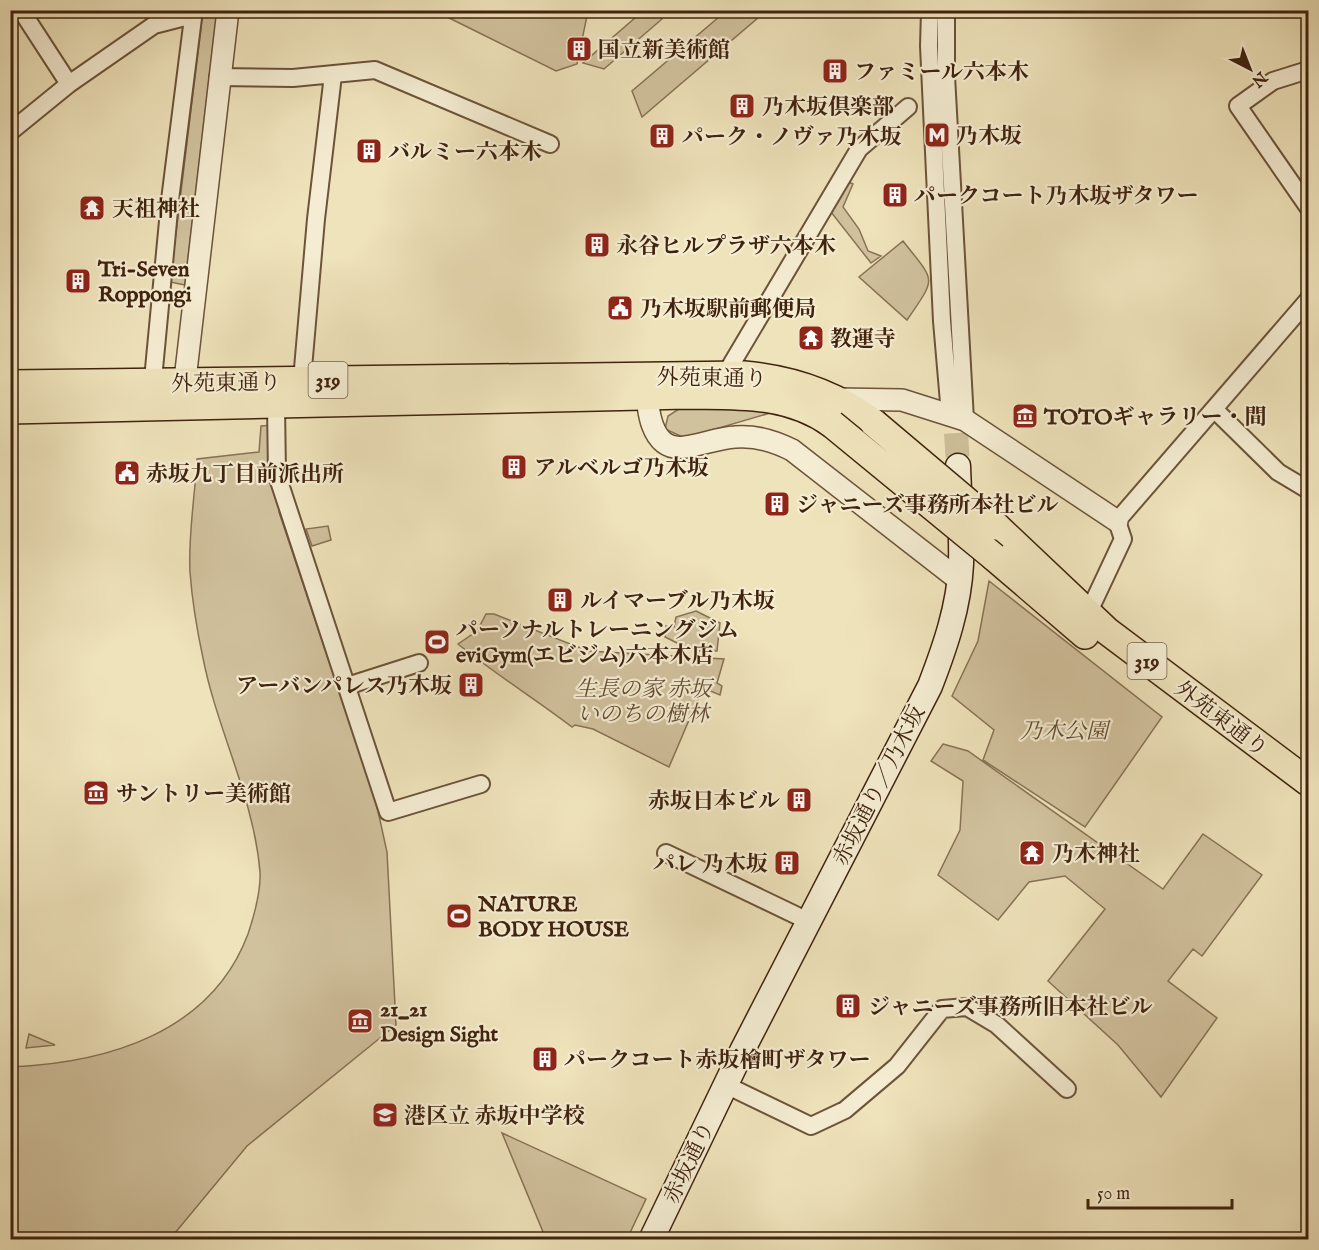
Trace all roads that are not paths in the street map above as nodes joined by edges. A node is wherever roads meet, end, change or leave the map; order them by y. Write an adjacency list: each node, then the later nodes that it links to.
1 (21, 10): 9 (street)
2 (228, 10): 8 (street)
3 (930, 10): 25 (street)
4 (946, 10): 25 (street)
5 (194, 13): 9 (street); 17 (street)
6 (1308, 70): 13 (street)
7 (333, 75): 8 (street); 12 (street); 16 (street)
8 (219, 77): 20 (street)
9 (69, 84): 11 (street)
10 (908, 107): 15 (street)
11 (10, 132)
12 (550, 144)
13 (1308, 207)
14 (1308, 300): 22 (street)
15 (725, 375): 19 (main road, 外苑東通り / 319); 24 (main road, 外苑東通り / 319)
16 (302, 380): 19 (main road, 外苑東通り / 319); 20 (main road, 外苑東通り / 319); 21 (street)
17 (153, 383): 18 (main road, 外苑東通り / 319); 20 (main road, 外苑東通り / 319)
18 (10, 384)
19 (646, 386): 21 (main road, 外苑東通り / 319); 24 (main road, 外苑東通り / 319); 29 (street)
20 (184, 395): 21 (main road, 外苑東通り / 319); 23 (main road, 外苑東通り / 319)
21 (276, 405): 32 (street)
22 (1215, 409): 27 (street); 28 (street)
23 (10, 410)
24 (834, 412): 25 (street); 30 (main road, 外苑東通り / 319, bridge); 30 (main road, 外苑東通り / 319, bridge)
25 (958, 417): 28 (street)
26 (958, 466): 29 (main road, 赤坂通り／乃木坂)
27 (1308, 490)
28 (1117, 521): 30 (street)
29 (959, 580): 37 (main road, 赤坂通り／乃木坂)
30 (1083, 623): 33 (main road, 外苑東通り / 319); 35 (main road, 外苑東通り / 319)
31 (419, 663): 32 (street)
32 (348, 687): 34 (street)
33 (1308, 782)
34 (481, 784)
35 (1308, 803)
36 (666, 854): 37 (street)
37 (808, 921): 38 (main road, 赤坂通り／乃木坂)
38 (726, 1084): 39 (street); 40 (main road, 赤坂通り)
39 (1067, 1089)
40 (651, 1239)

